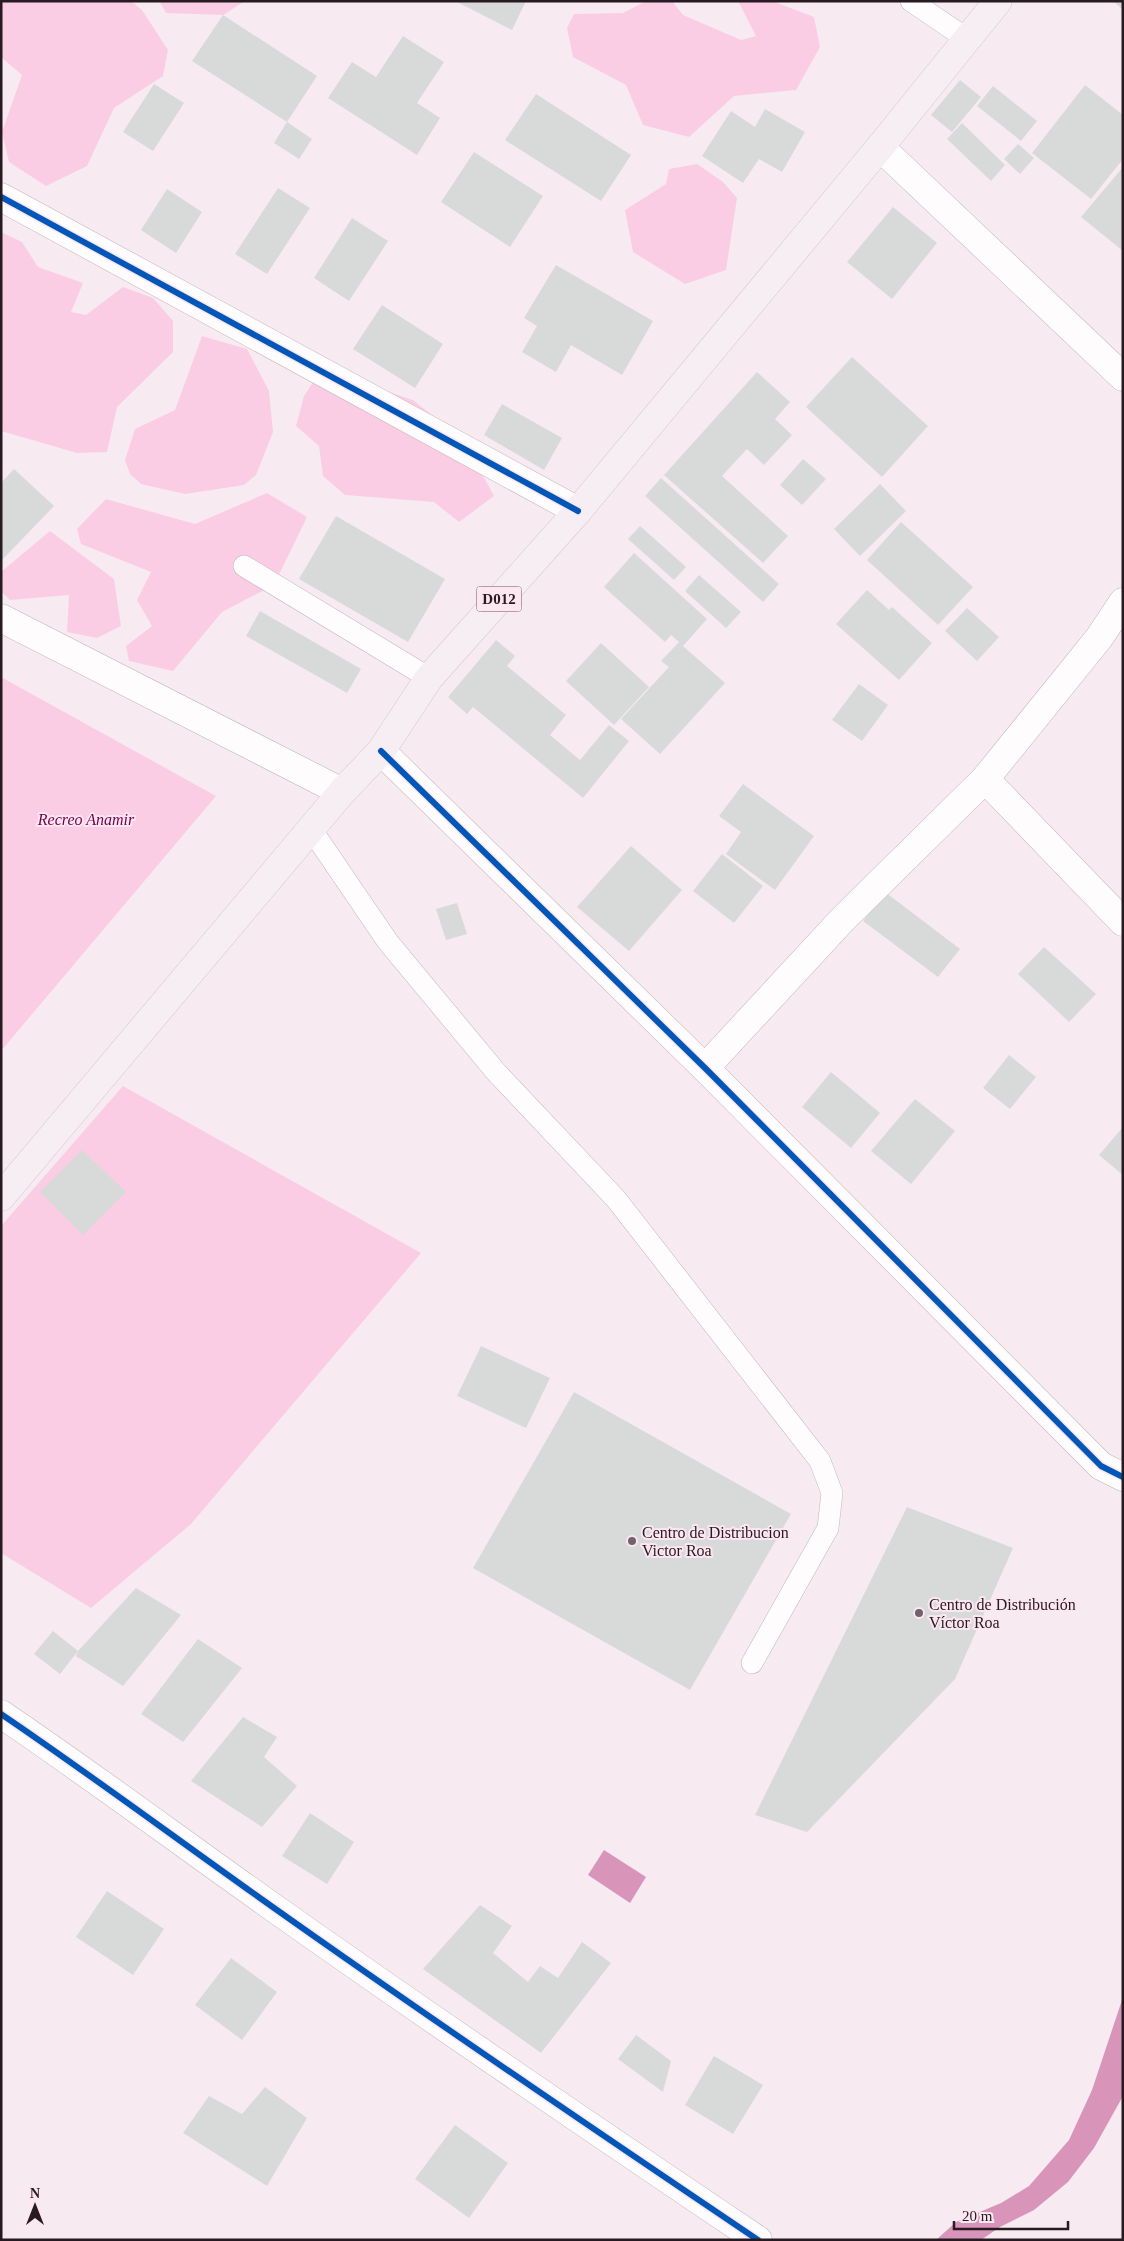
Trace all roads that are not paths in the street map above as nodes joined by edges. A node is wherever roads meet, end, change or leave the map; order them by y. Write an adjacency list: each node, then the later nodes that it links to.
1 (911, 1): 3 (lane)
2 (998, 1): 3 (main road, D012)
3 (966, 39): 4 (main road, D012)
4 (880, 147): 6 (street); 7 (main road, D012)
5 (1, 197): 7 (street)
6 (1123, 377)
7 (578, 510): 11 (main road, D012)
8 (244, 566): 11 (lane)
9 (1123, 602): 13 (street)
10 (1, 618): 14 (street)
11 (429, 678): 12 (main road, D012)
12 (381, 751): 14 (main road, D012); 17 (street)
13 (985, 779): 16 (street); 17 (street)
14 (342, 792): 15 (main road, D012)
15 (311, 829): 18 (main road, D012); 20 (lane)
16 (1123, 922)
17 (705, 1068): 19 (street)
18 (1, 1197)
19 (1123, 1476)
20 (752, 1662)
21 (1, 1714): 22 (street)
22 (758, 2240)

